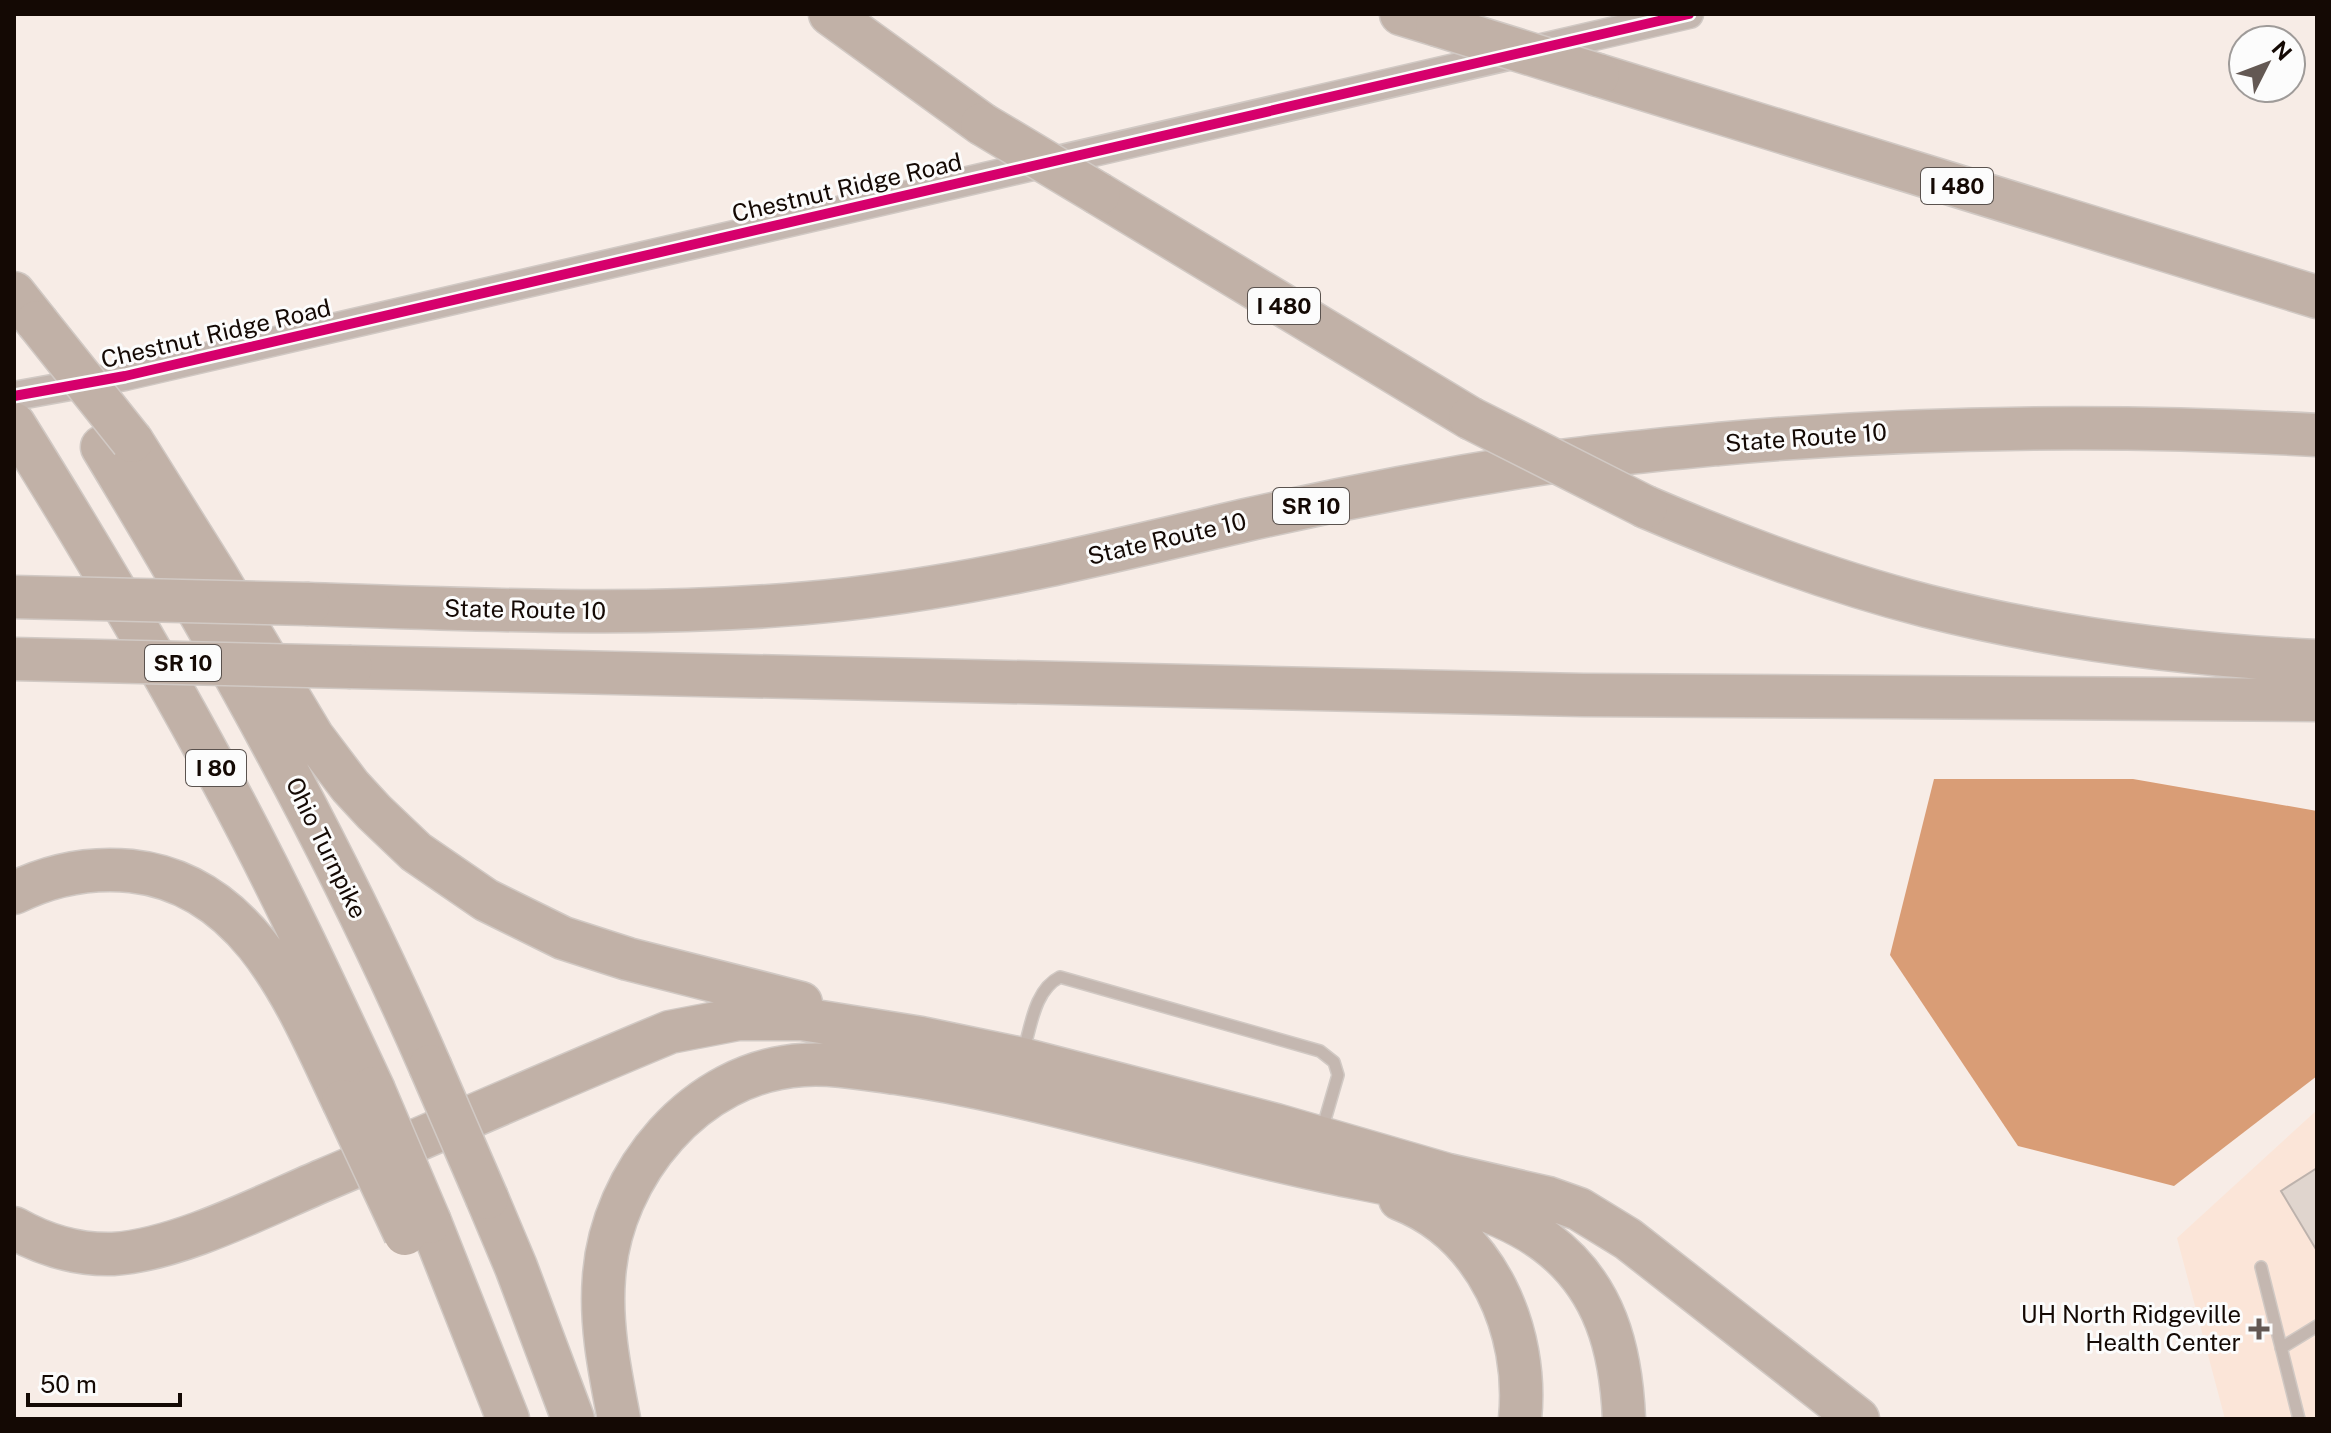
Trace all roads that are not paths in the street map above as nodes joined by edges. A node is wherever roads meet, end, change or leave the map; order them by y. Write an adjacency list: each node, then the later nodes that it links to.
1 (830, 14): 12 (highway, I 480, bridge)
2 (1689, 14): 6 (street, Chestnut Ridge Road)
3 (1419, 20): 4 (highway, I 480, bridge)
4 (2317, 297)
5 (22, 312): 9 (highway, Ohio Turnpike / I 80)
6 (14, 396)
7 (14, 424): 18 (highway, I 80)
8 (2317, 435): 10 (highway, State Route 10 / SR 10, bridge)
9 (117, 444): 15 (highway); 27 (highway, Ohio Turnpike / I 80, bridge)
10 (14, 597)
11 (14, 659): 13 (highway, SR 10, bridge)
12 (2317, 661)
13 (2317, 700)
14 (14, 893): 18 (highway)
15 (921, 1038): 16 (highway); 21 (highway)
16 (1022, 1059): 19 (highway); 19 (lane)
17 (948, 1081): 19 (highway); 22 (highway); 28 (highway)
18 (358, 1095): 26 (highway, bridge)
19 (1324, 1155): 20 (highway); 29 (highway); 30 (highway)
20 (1448, 1175): 31 (highway); 32 (highway)
21 (14, 1228)
22 (14, 1248)
23 (2261, 1267): 25 (lane)
24 (2317, 1326): 25 (lane)
25 (2281, 1348): 33 (lane)
26 (506, 1419)
27 (573, 1419)
28 (619, 1419)
29 (1520, 1419)
30 (1624, 1419)
31 (1641, 1419)
32 (1858, 1419)
33 (2299, 1419)

